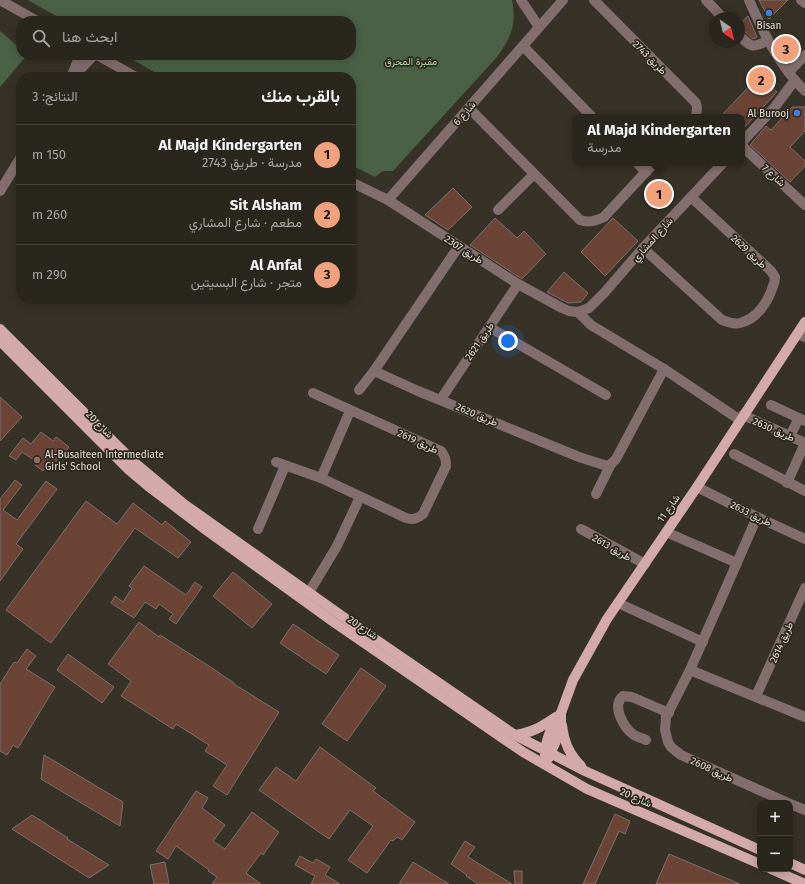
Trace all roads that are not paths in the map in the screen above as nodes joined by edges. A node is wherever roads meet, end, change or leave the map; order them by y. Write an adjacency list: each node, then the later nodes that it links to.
1 (0, 0): 10 (street)
2 (563, 0): 11 (street, شارع 6)
3 (594, 0): 25 (street, طريق 2743)
4 (706, 0): 9 (street)
5 (749, 0): 13 (street)
6 (801, 0): 8 (street)
7 (523, 2): 11 (street)
8 (805, 3)
9 (717, 12)
10 (28, 16)
11 (542, 24): 14 (street, شارع 6)
12 (745, 40): 13 (street)
13 (768, 40): 22 (street)
14 (522, 46): 23 (street, شارع 6); 24 (street)
15 (805, 55): 22 (street)
16 (78, 60): 19 (street)
17 (89, 60): 20 (street)
18 (106, 60): 21 (street)
19 (74, 72)
20 (77, 72)
21 (127, 72)
22 (798, 82): 26 (street)
23 (469, 108): 33 (street); 37 (street, شارع 6)
24 (589, 114)
25 (696, 114)
26 (745, 139)
27 (745, 149): 38 (street, شارع 7)
28 (16, 165): 35 (street)
29 (641, 166): 32 (street)
30 (651, 166): 32 (street)
31 (719, 166): 36 (street, شارع المشاري)
32 (646, 172): 33 (street)
33 (534, 174): 39 (street)
34 (356, 184): 37 (street, طريق 2307)
35 (0, 191)
36 (691, 197): 41 (street, شارع المشاري); 41 (street, طريق 2629)
37 (388, 200): 40 (street, طريق 2307)
38 (805, 205)
39 (498, 210)
40 (459, 246): 42 (street, طريق 2307); 50 (street)
41 (643, 248): 43 (street, شارع المشاري)
42 (518, 284): 43 (street, طريق 2307); 45 (street, طريق 2621)
43 (578, 312): 49 (street, طريق 2630)
44 (805, 322): 47 (main road, شارع 11)
45 (489, 327): 53 (street); 54 (street, طريق 2621)
46 (0, 329): 77 (main road, شارع 20)
47 (801, 336): 57 (main road, شارع 11)
48 (0, 340): 77 (main road, شارع 20)
49 (664, 369): 57 (street, طريق 2630); 62 (street)
50 (374, 371): 51 (street); 54 (street, طريق 2620)
51 (359, 390)
52 (314, 393): 56 (street, طريق 2619)
53 (606, 395)
54 (441, 399): 62 (street, طريق 2620)
55 (771, 405): 58 (street)
56 (350, 411): 63 (street); 68 (street, طريق 2619)
57 (741, 418): 59 (street, طريق 2630); 65 (main road, شارع 11)
58 (802, 420): 59 (street)
59 (790, 436): 60 (street, طريق 2630)
60 (805, 443): 64 (street)
61 (734, 454): 64 (street)
62 (611, 464): 67 (street)
63 (321, 478): 68 (street, طريق 2619); 70 (street, طريق 2619)
64 (787, 483): 66 (street)
65 (697, 487): 69 (street, طريق 2633); 72 (main road, شارع 11)
66 (805, 491)
67 (596, 494)
68 (360, 497): 77 (street)
69 (757, 517): 73 (street, طريق 2633); 74 (street, طريق 2608)
70 (258, 529)
71 (581, 529): 75 (street, طريق 2613)
72 (666, 532): 74 (street); 75 (main road, شارع 11)
73 (805, 539)
74 (738, 563): 79 (street, طريق 2608)
75 (645, 564): 78 (main road, شارع 11)
76 (805, 588): 82 (street, طريق 2614)
77 (306, 597): 81 (main road, شارع 20)
78 (618, 603): 79 (street); 83 (main road, شارع 11)
79 (703, 642): 80 (street, طريق 2608)
80 (690, 670): 82 (street); 84 (street, طريق 2608)
81 (435, 685): 86 (main road, شارع 20); 88 (main road, شارع 20)
82 (756, 696): 85 (street)
83 (561, 713): 86 (main road); 88 (main road, شارع 11); 89 (main road)
84 (669, 713): 87 (street); 90 (street, طريق 2608)
85 (805, 717)
86 (515, 735): 88 (main road, شارع 20)
87 (646, 740)
88 (546, 759): 89 (main road, شارع 20); 94 (main road, شارع 20)
89 (585, 771): 93 (main road, شارع 20)
90 (782, 800)
91 (793, 805): 92 (street, طريق 2608)
92 (805, 810)
93 (757, 849)
94 (757, 863)
95 (793, 864): 96 (main road)
96 (805, 870)
97 (778, 872): 98 (main road)
98 (805, 884)

